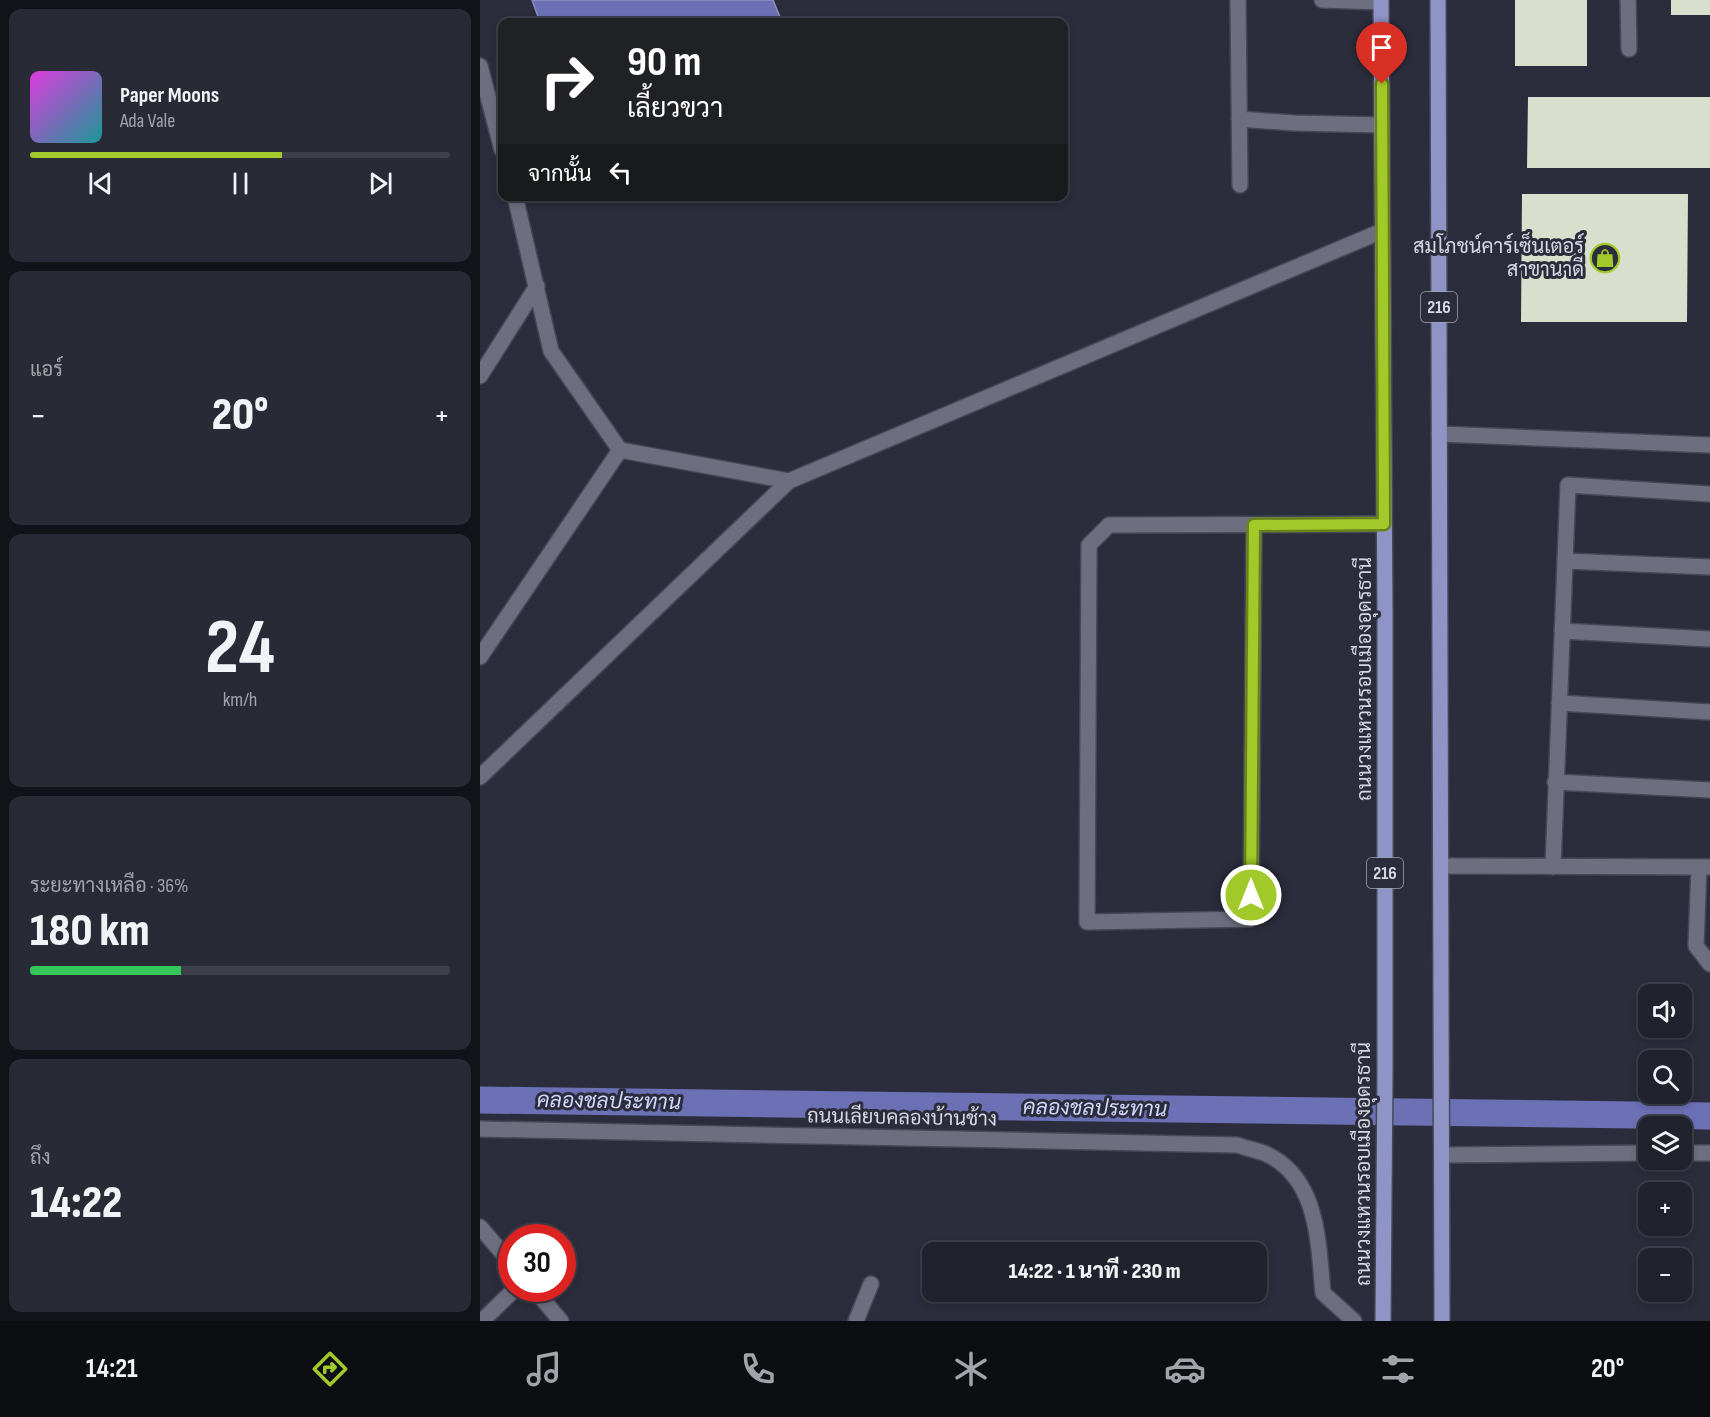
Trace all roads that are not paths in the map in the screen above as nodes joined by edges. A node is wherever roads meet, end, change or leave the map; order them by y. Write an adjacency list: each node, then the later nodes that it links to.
1 (1238, 0): 9 (street)
2 (1322, 0): 5 (street)
3 (1438, 0): 17 (main road, 216)
4 (1628, 0): 6 (street)
5 (1381, 1): 10 (main road, ถนนวงแหวนรอบเมืองอุดรธานี / 216)
6 (1629, 49)
7 (480, 66): 8 (street)
8 (484, 104): 11 (street)
9 (1239, 119): 10 (street); 12 (street)
10 (1382, 125): 14 (main road, ถนนวงแหวนรอบเมืองอุดรธานี / 216)
11 (498, 140)
12 (1240, 185)
13 (516, 201): 15 (street)
14 (1382, 231): 20 (street); 22 (main road, ถนนวงแหวนรอบเมืองอุดรธานี / 216)
15 (537, 286): 16 (street); 19 (street)
16 (480, 376)
17 (1439, 434): 18 (street); 34 (main road, 216)
18 (1710, 445)
19 (620, 450): 20 (street); 28 (street)
20 (789, 481): 31 (street)
21 (1710, 494): 24 (street)
22 (1384, 524): 23 (street); 52 (main road, ถนนวงแหวนรอบเมืองอุดรธานี / 216)
23 (1254, 525): 23 (street)
24 (1565, 561): 25 (street); 26 (street)
25 (1710, 567)
26 (1562, 631): 27 (street); 29 (street)
27 (1710, 639)
28 (480, 657)
29 (1559, 703): 30 (street); 32 (street)
30 (1710, 712)
31 (480, 777)
32 (1555, 782): 33 (street); 35 (street)
33 (1710, 789)
34 (1441, 866): 35 (street); 42 (main road, 216)
35 (1553, 867): 36 (street)
36 (1704, 867): 37 (street)
37 (1710, 964)
38 (480, 1129): 51 (street, ถนนเลียบคลองบ้านช้าง)
39 (1692, 1153): 40 (street)
40 (1710, 1153)
41 (1638, 1154): 42 (street)
42 (1442, 1155): 53 (main road, 216)
43 (480, 1227): 44 (street)
44 (498, 1248)
45 (871, 1284): 50 (street)
46 (502, 1302): 48 (street)
47 (545, 1302): 49 (street)
48 (482, 1321)
49 (561, 1321)
50 (856, 1321)
51 (1354, 1321)
52 (1383, 1321)
53 (1442, 1321)

